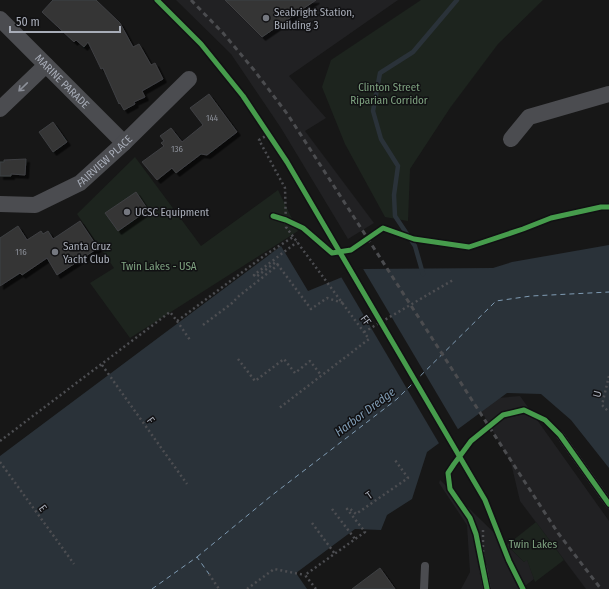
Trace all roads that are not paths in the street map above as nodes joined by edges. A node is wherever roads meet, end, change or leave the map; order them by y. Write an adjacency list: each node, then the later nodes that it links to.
1 (0, 19): 2 (street, MARINE PARADE)
2 (46, 64): 5 (street, one-way to 5); 7 (street, MARINE PARADE)
3 (189, 79): 7 (street, FAIRVIEW PLACE)
4 (609, 94): 6 (street)
5 (0, 109)
6 (511, 139)
7 (124, 143): 8 (street, FAIRVIEW PLACE)
8 (0, 204)
9 (560, 435): 10 (lane)
10 (609, 504)
11 (425, 566): 13 (lane)
12 (483, 568): 14 (lane)
13 (424, 589)
14 (487, 589)

